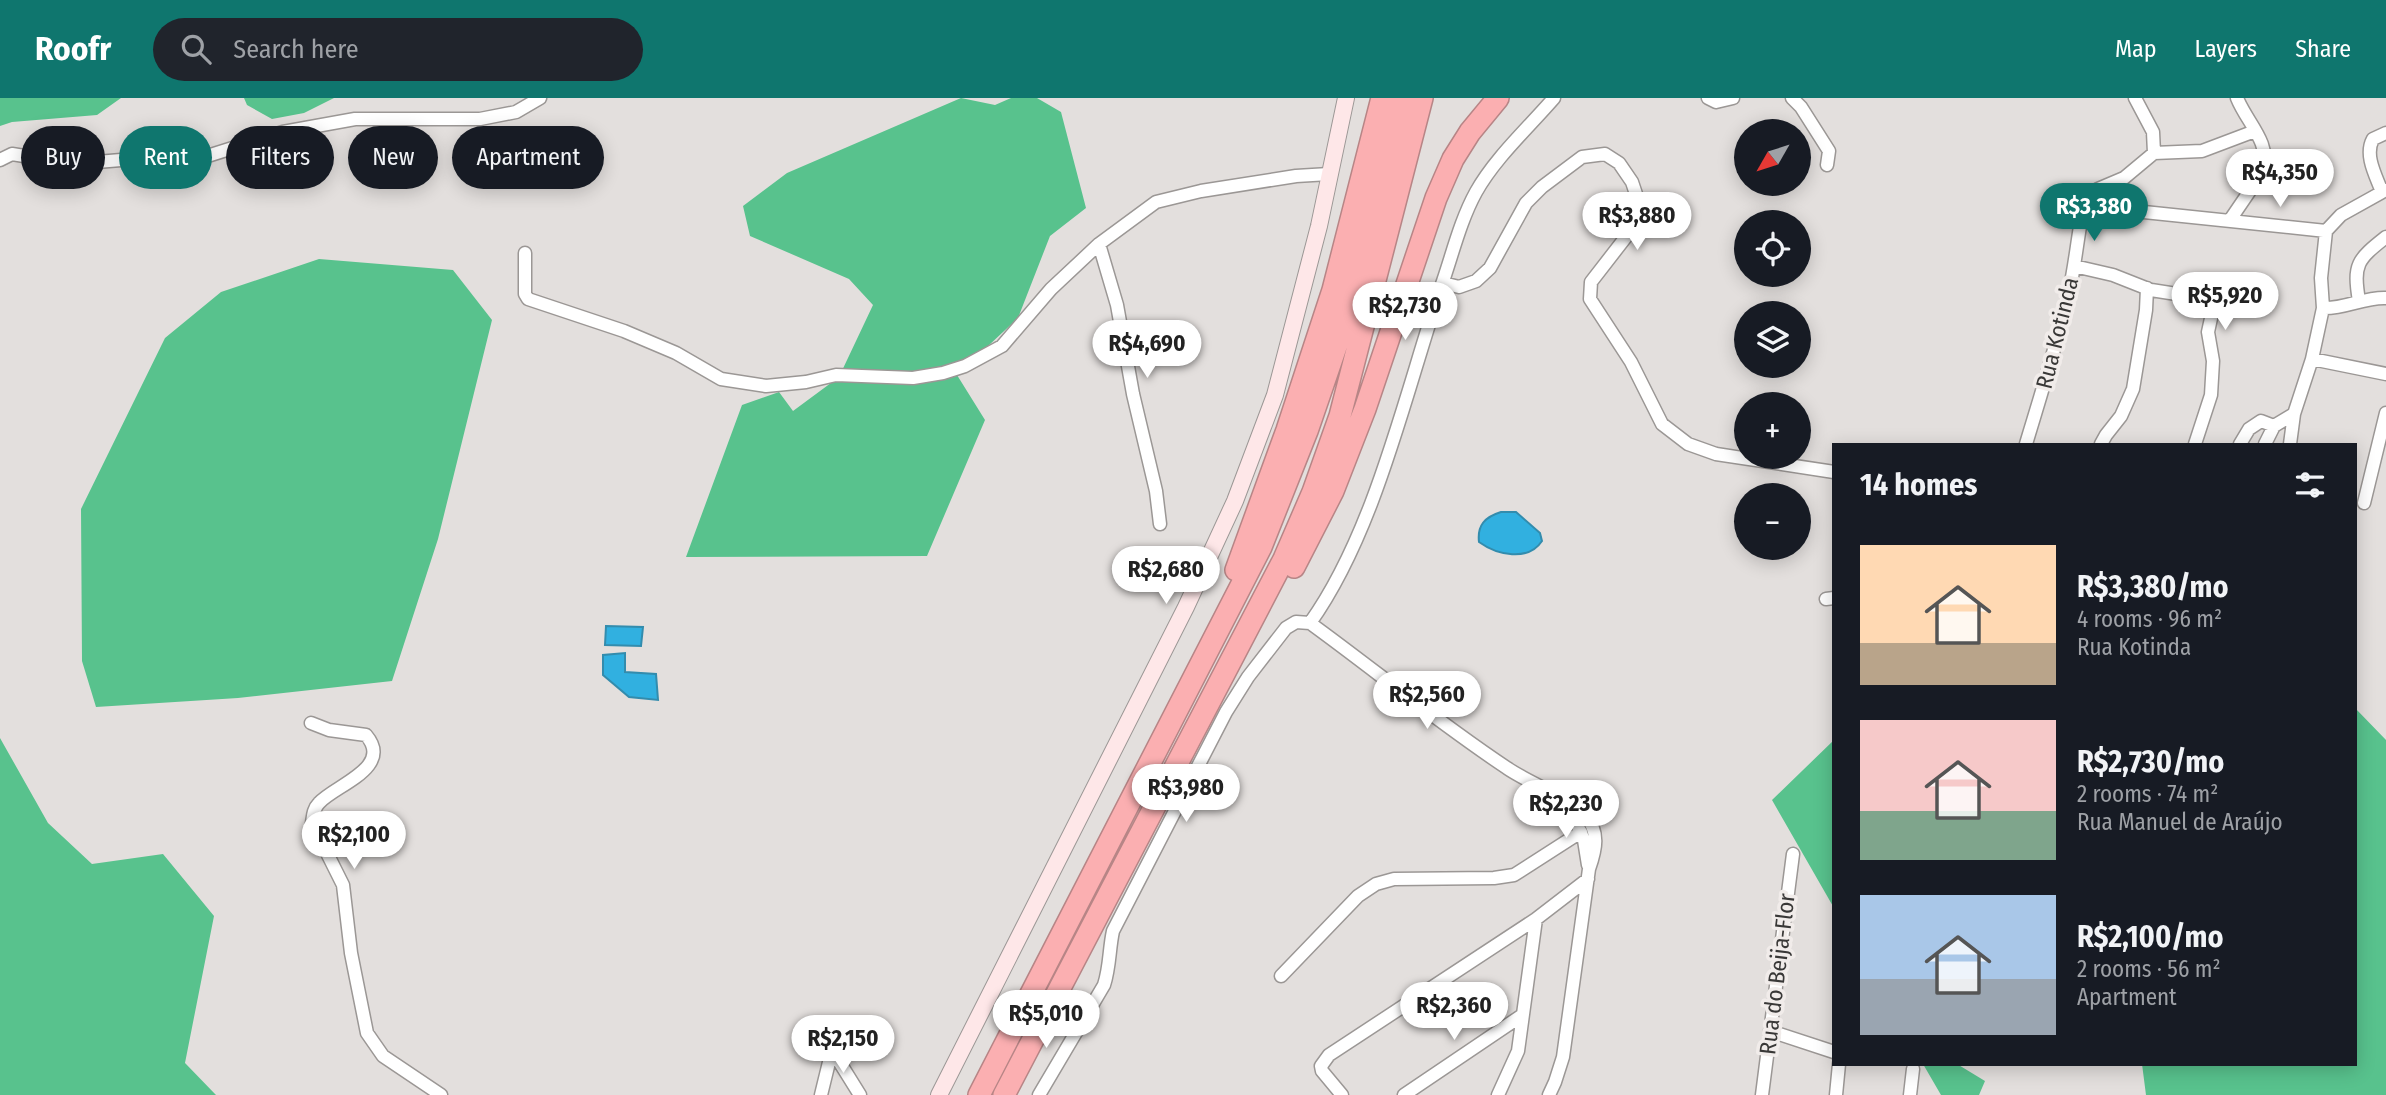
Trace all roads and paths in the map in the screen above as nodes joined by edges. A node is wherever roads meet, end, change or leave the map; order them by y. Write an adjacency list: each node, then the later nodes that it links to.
1 (540, 98): 16 (street)
2 (1346, 98): 18 (street)
3 (1382, 98): 51 (highway)
4 (1403, 98): 51 (highway)
5 (1424, 98): 45 (highway)
6 (1499, 98): 49 (highway)
7 (1554, 98): 27 (street)
8 (1708, 98): 9 (street)
9 (1733, 98)
10 (1793, 98): 17 (street)
11 (2135, 98): 15 (street)
12 (2237, 98): 13 (street)
13 (2255, 131): 15 (street); 21 (street)
14 (2386, 133): 19 (street)
15 (2154, 153): 26 (street, Rua Kotinda)
16 (2, 156)
17 (1827, 165)
18 (1329, 174): 24 (street); 68 (street)
19 (2384, 191): 22 (street)
20 (2144, 212): 21 (street)
21 (2230, 220): 22 (street)
22 (2326, 231): 33 (street)
23 (2386, 237): 32 (street)
24 (1099, 244): 25 (street); 48 (street)
25 (525, 253)
26 (2074, 266): 28 (street); 39 (street, Rua Kotinda)
27 (1443, 283): 46 (street); 50 (street)
28 (2147, 288): 31 (street); 40 (street)
29 (2242, 298): 31 (street)
30 (2386, 298): 32 (street)
31 (2215, 300): 41 (street)
32 (2359, 301): 33 (street)
33 (2323, 308): 34 (street)
34 (2312, 359): 35 (street); 36 (street)
35 (2386, 374)
36 (2294, 414): 38 (street); 44 (street)
37 (2386, 414): 47 (street)
38 (2274, 426): 42 (street); 43 (street)
39 (2026, 443)
40 (2102, 443)
41 (2195, 443)
42 (2241, 443)
43 (2266, 443)
44 (2290, 443)
45 (1320, 471): 49 (highway); 53 (highway)
46 (1832, 472)
47 (2364, 503)
48 (1160, 524)
49 (1292, 571): 53 (highway)
50 (1310, 622): 54 (street); 71 (street)
51 (1201, 663): 69 (highway)
52 (311, 723): 65 (street)
53 (1171, 777): 70 (highway)
54 (1568, 804): 55 (street); 57 (street)
55 (1581, 832): 57 (street); 59 (street)
56 (1793, 854): 61 (street, Rua do Beija-Flor)
57 (1589, 874): 58 (street); 75 (street)
58 (1536, 919): 60 (street); 72 (street)
59 (1281, 976)
60 (1521, 1016): 73 (street); 74 (street)
61 (1770, 1031): 62 (street); 76 (street, Rua do Beija-Flor)
62 (1832, 1051)
63 (1839, 1066): 77 (street)
64 (1913, 1069): 78 (street)
65 (441, 1095)
66 (821, 1095): 67 (street)
67 (860, 1095)
68 (939, 1095)
69 (979, 1095)
70 (1004, 1095)
71 (1039, 1095)
72 (1342, 1095)
73 (1405, 1095)
74 (1498, 1095)
75 (1549, 1095)
76 (1762, 1095)
77 (1836, 1095)
78 (1910, 1095)

